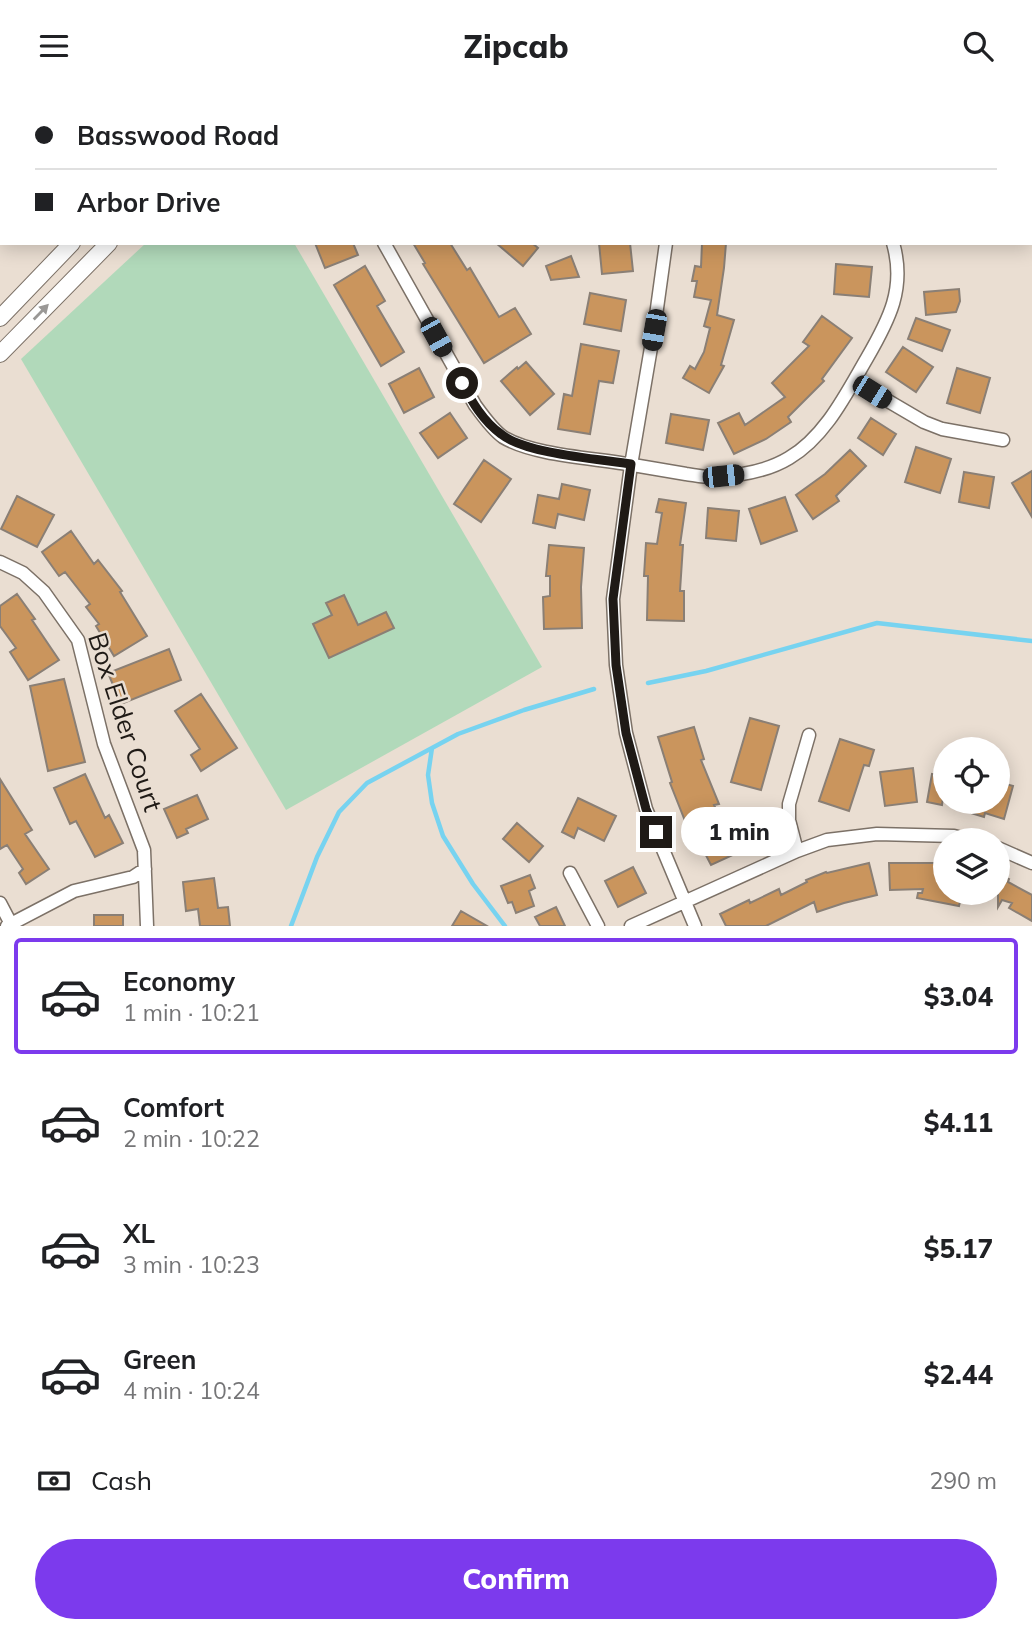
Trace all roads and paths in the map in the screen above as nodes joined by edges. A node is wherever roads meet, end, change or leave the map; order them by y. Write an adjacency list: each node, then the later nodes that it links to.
1 (70, 245): 6 (main road)
2 (107, 245): 7 (main road, one-way to 2)
3 (385, 245): 10 (street)
4 (666, 245): 10 (street)
5 (894, 245): 8 (street)
6 (0, 318)
7 (0, 354)
8 (854, 381): 9 (street); 10 (street)
9 (1003, 440)
10 (631, 464): 19 (street)
11 (0, 562): 17 (street, Box Elder Court)
12 (809, 735): 14 (street)
13 (933, 835): 14 (street)
14 (797, 851): 19 (street)
15 (1010, 853): 16 (street)
16 (1032, 863)
17 (145, 869): 21 (street); 22 (street, Box Elder Court)
18 (570, 873): 23 (street)
19 (685, 902): 24 (street); 25 (street)
20 (0, 903): 21 (street)
21 (9, 925)
22 (147, 926)
23 (598, 926)
24 (631, 926)
25 (695, 926)

